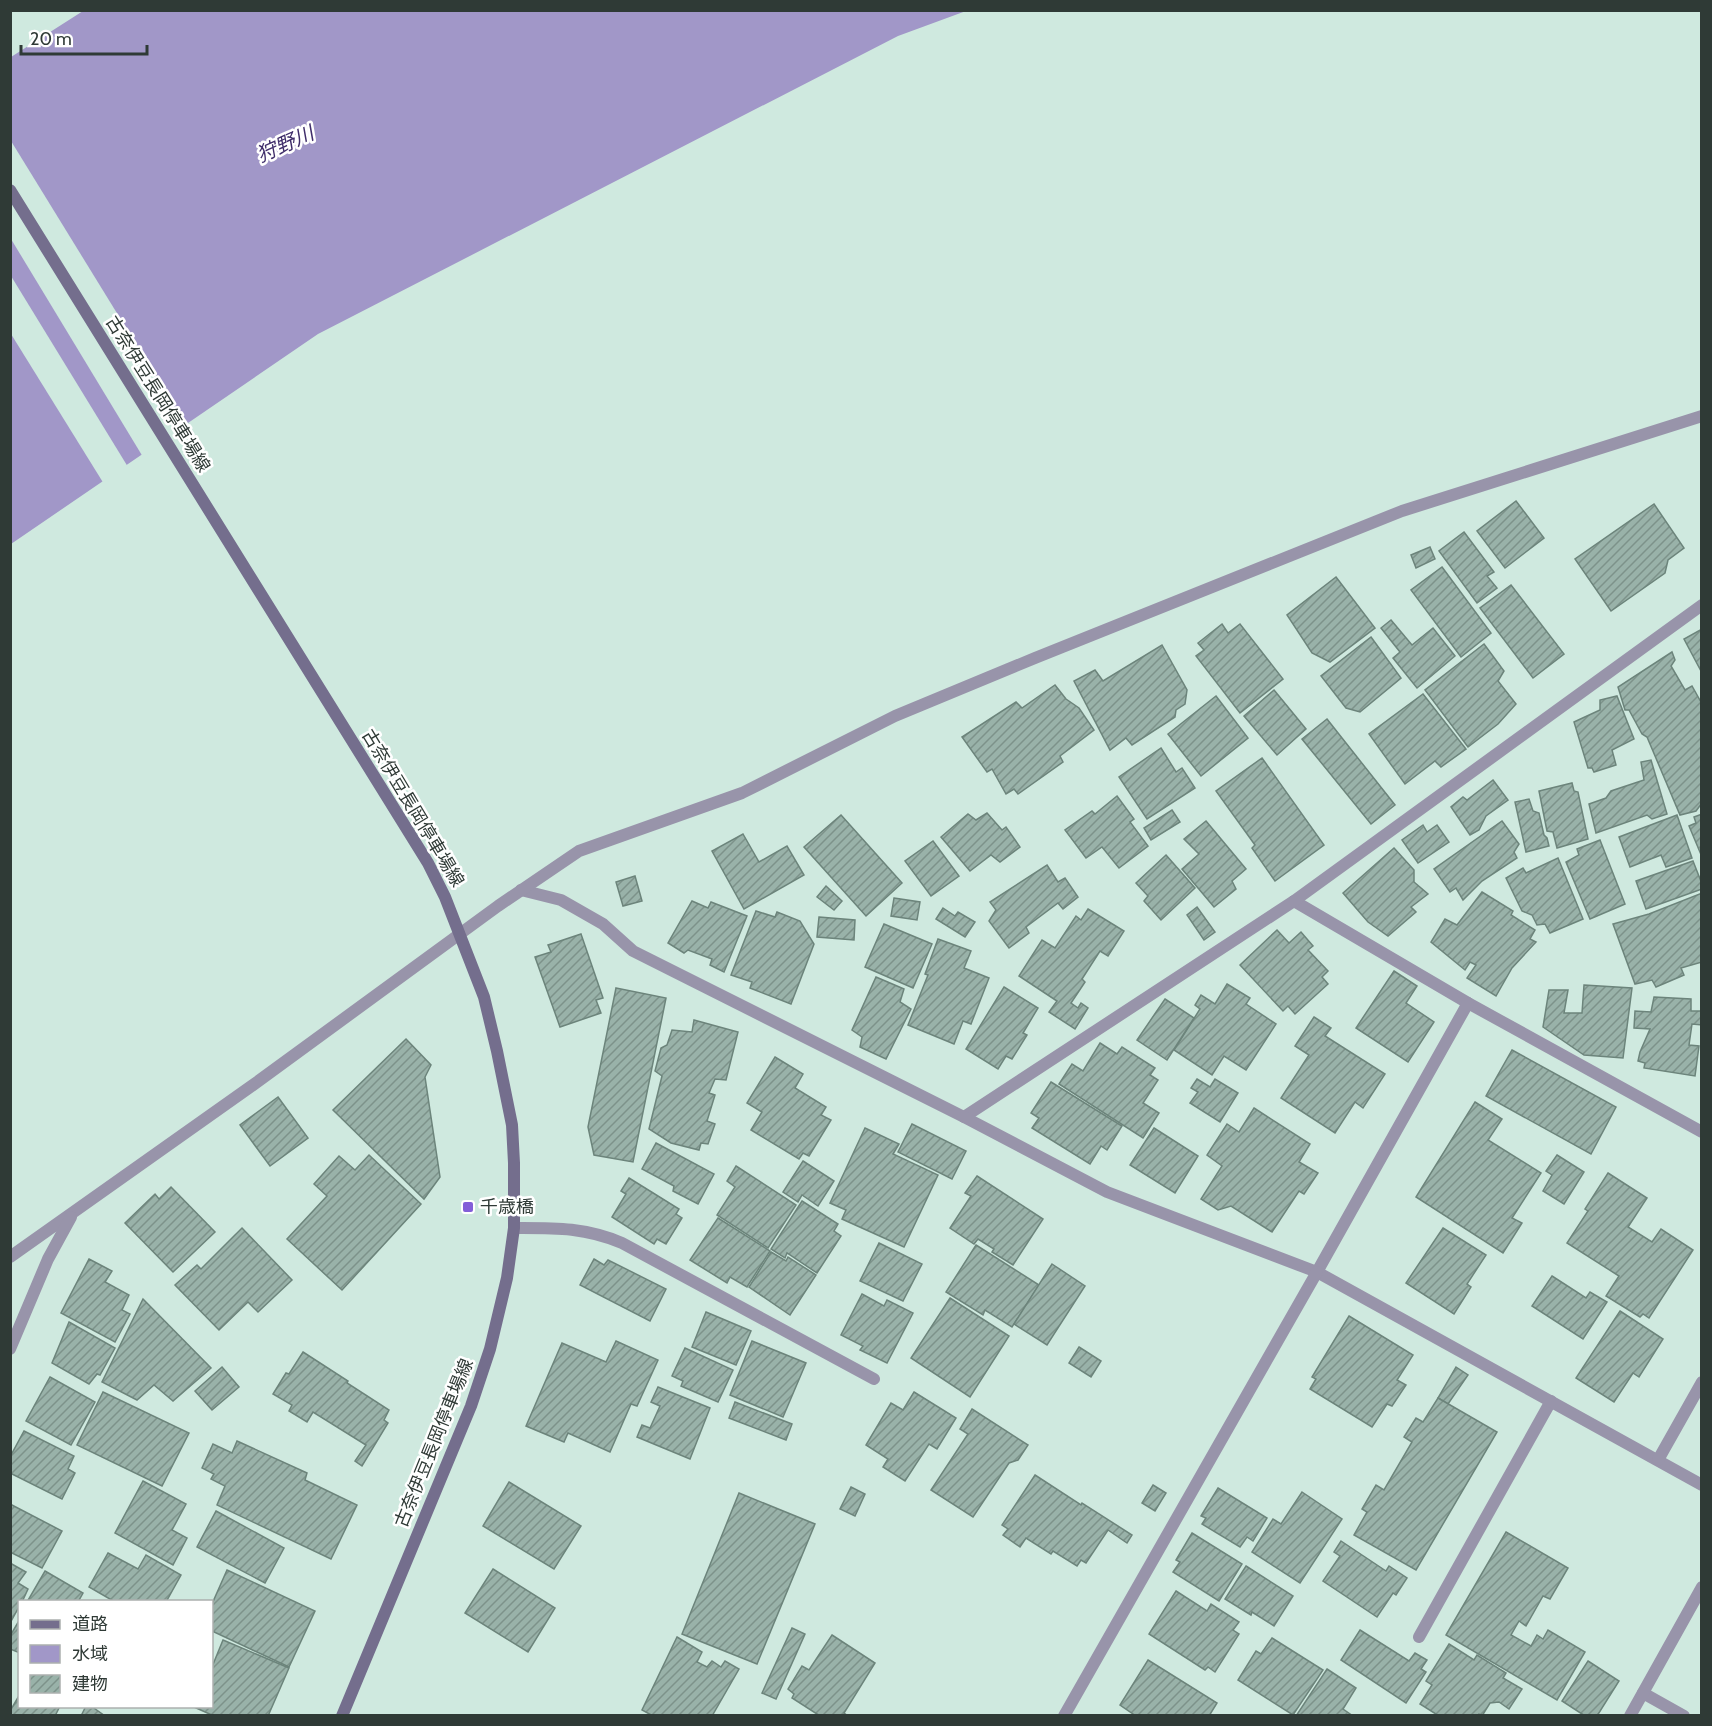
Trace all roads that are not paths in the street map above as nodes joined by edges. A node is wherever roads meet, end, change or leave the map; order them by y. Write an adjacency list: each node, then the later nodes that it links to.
1 (10, 190): 6 (main road, 古奈伊豆長岡停車場線)
2 (1701, 416): 4 (street)
3 (1701, 605): 5 (street)
4 (521, 890): 6 (street); 8 (street)
5 (1294, 901): 7 (street); 8 (street)
6 (459, 934): 10 (street); 11 (main road, 古奈伊豆長岡停車場線)
7 (1468, 1003): 9 (street); 13 (street)
8 (964, 1117): 13 (street)
9 (1701, 1132)
10 (72, 1214): 12 (street); 14 (street)
11 (514, 1228): 15 (street); 23 (main road, 古奈伊豆長岡停車場線)
12 (10, 1257)
13 (1317, 1272): 17 (street); 24 (street)
14 (10, 1349)
15 (874, 1379)
16 (1701, 1382): 18 (street)
17 (1551, 1401): 18 (street); 21 (street)
18 (1658, 1460): 19 (street)
19 (1701, 1485)
20 (1701, 1587): 22 (street)
21 (1419, 1637)
22 (1643, 1693): 25 (street); 26 (street)
23 (342, 1716)
24 (1064, 1716)
25 (1630, 1716)
26 (1684, 1716)

